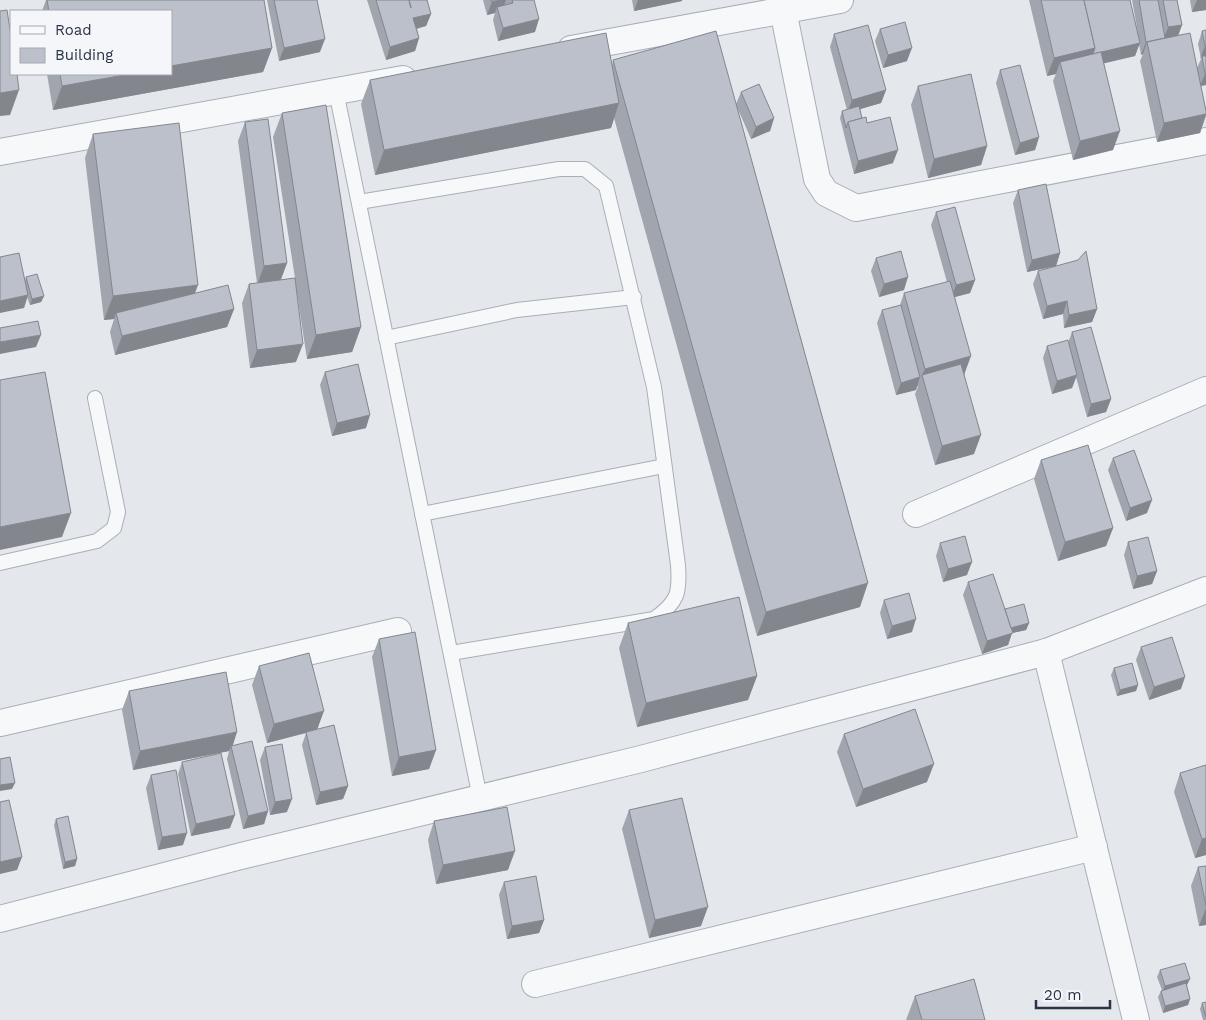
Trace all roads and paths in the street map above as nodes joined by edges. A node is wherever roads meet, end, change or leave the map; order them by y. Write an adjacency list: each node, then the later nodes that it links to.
1 (840, 0): 2 (street)
2 (783, 10): 3 (street); 6 (street)
3 (550, 52)
4 (424, 75): 5 (street)
5 (336, 91): 7 (street); 8 (lane)
6 (1206, 141)
7 (0, 152)
8 (359, 202): 9 (lane); 10 (lane)
9 (634, 296): 10 (lane); 13 (lane)
10 (386, 338): 14 (lane)
11 (1206, 390): 15 (street)
12 (95, 398): 16 (lane)
13 (664, 466): 14 (lane); 20 (lane)
14 (422, 514): 20 (lane)
15 (916, 514)
16 (0, 563)
17 (1205, 595): 19 (street)
18 (398, 631): 21 (street)
19 (1046, 652): 22 (street); 23 (street)
20 (451, 654): 22 (lane)
21 (0, 723)
22 (480, 798): 24 (street)
23 (1094, 847): 25 (street); 26 (street)
24 (0, 919)
25 (536, 984)
26 (1136, 1020)

